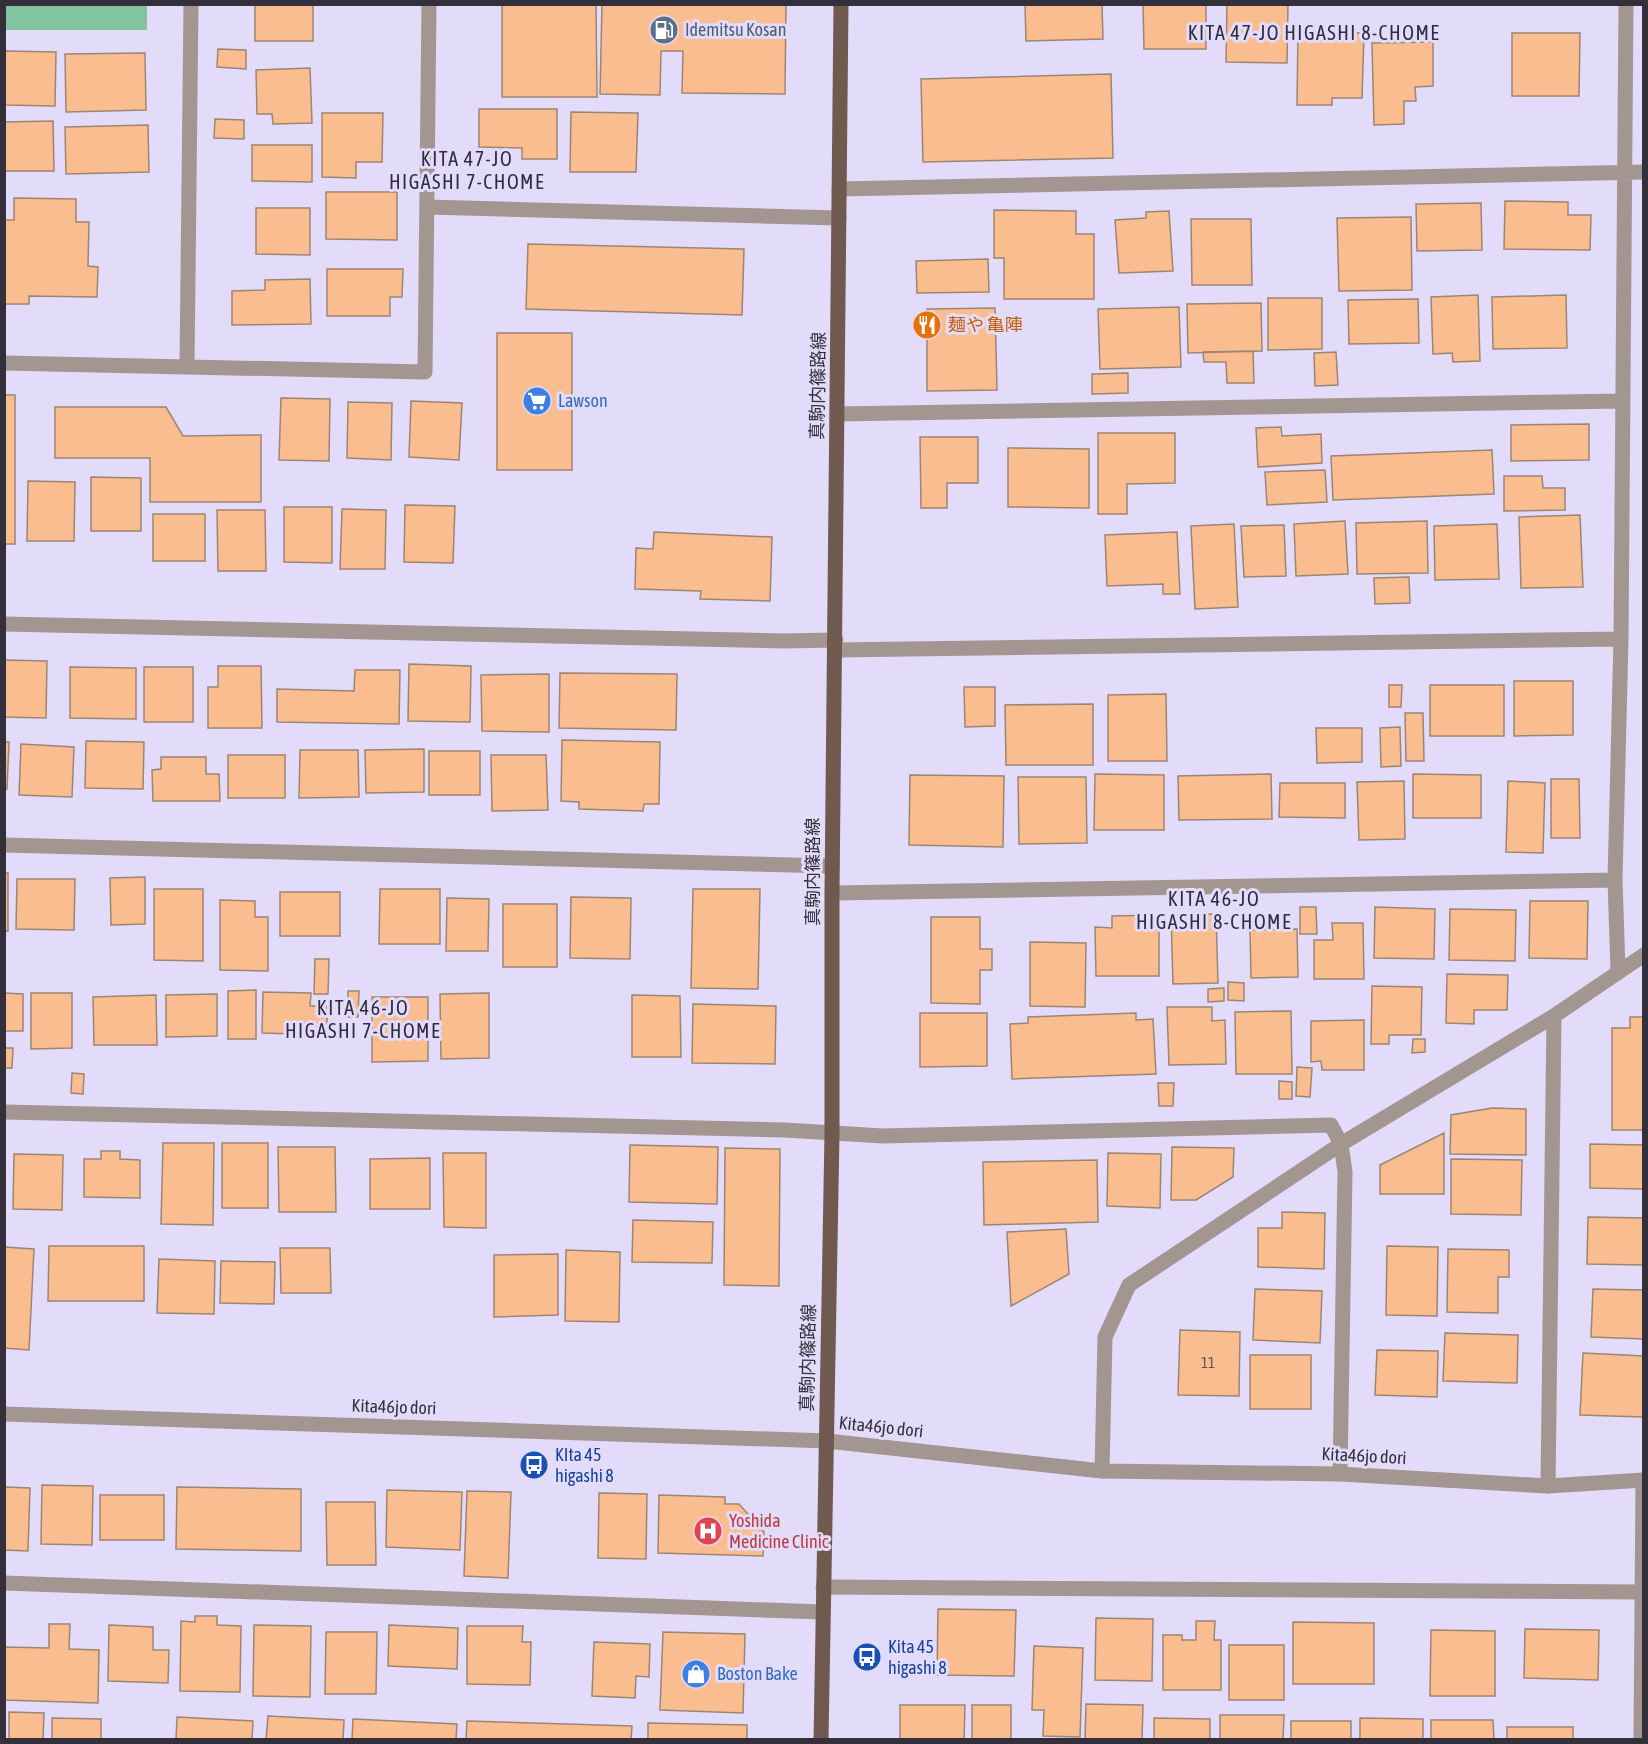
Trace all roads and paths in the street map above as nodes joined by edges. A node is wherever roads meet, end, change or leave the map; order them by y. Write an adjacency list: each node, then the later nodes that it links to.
1 (191, 4): 11 (street)
2 (429, 4): 8 (street)
3 (841, 4): 7 (main road, 真駒内篠路線)
4 (1626, 4): 5 (street)
5 (1625, 172): 6 (street); 7 (street); 12 (street)
6 (1644, 172)
7 (839, 189): 9 (main road, 真駒内篠路線)
8 (427, 207): 9 (street); 11 (street)
9 (839, 218): 13 (main road, 真駒内篠路線)
10 (4, 363): 11 (street)
11 (187, 366)
12 (1623, 401): 13 (street); 15 (street)
13 (837, 414): 16 (main road, 真駒内篠路線)
14 (4, 624): 16 (street)
15 (1621, 639): 16 (street); 19 (street)
16 (835, 645): 18 (main road, 真駒内篠路線)
17 (4, 845): 18 (street)
18 (832, 866): 20 (main road, 真駒内篠路線)
19 (1615, 879): 20 (street); 22 (street)
20 (832, 893): 25 (main road, 真駒内篠路線)
21 (1644, 955): 22 (street)
22 (1618, 970): 23 (street)
23 (1554, 1016): 26 (street); 32 (street)
24 (4, 1112): 25 (street)
25 (832, 1134): 26 (street); 28 (main road, 真駒内篠路線)
26 (1341, 1144): 29 (street); 30 (street)
27 (4, 1414): 28 (street, Kita46jo dori)
28 (827, 1441): 29 (street, Kita46jo dori); 34 (main road, 真駒内篠路線)
29 (1102, 1471): 30 (street, Kita46jo dori)
30 (1340, 1474): 32 (street, Kita46jo dori)
31 (1643, 1480): 32 (street, Kita46jo dori); 35 (street)
32 (1548, 1486)
33 (4, 1583): 36 (street)
34 (823, 1587): 35 (street); 36 (main road, 真駒内篠路線)
35 (1642, 1592): 38 (street)
36 (822, 1611): 37 (main road, 真駒内篠路線)
37 (821, 1740)
38 (1641, 1740)

